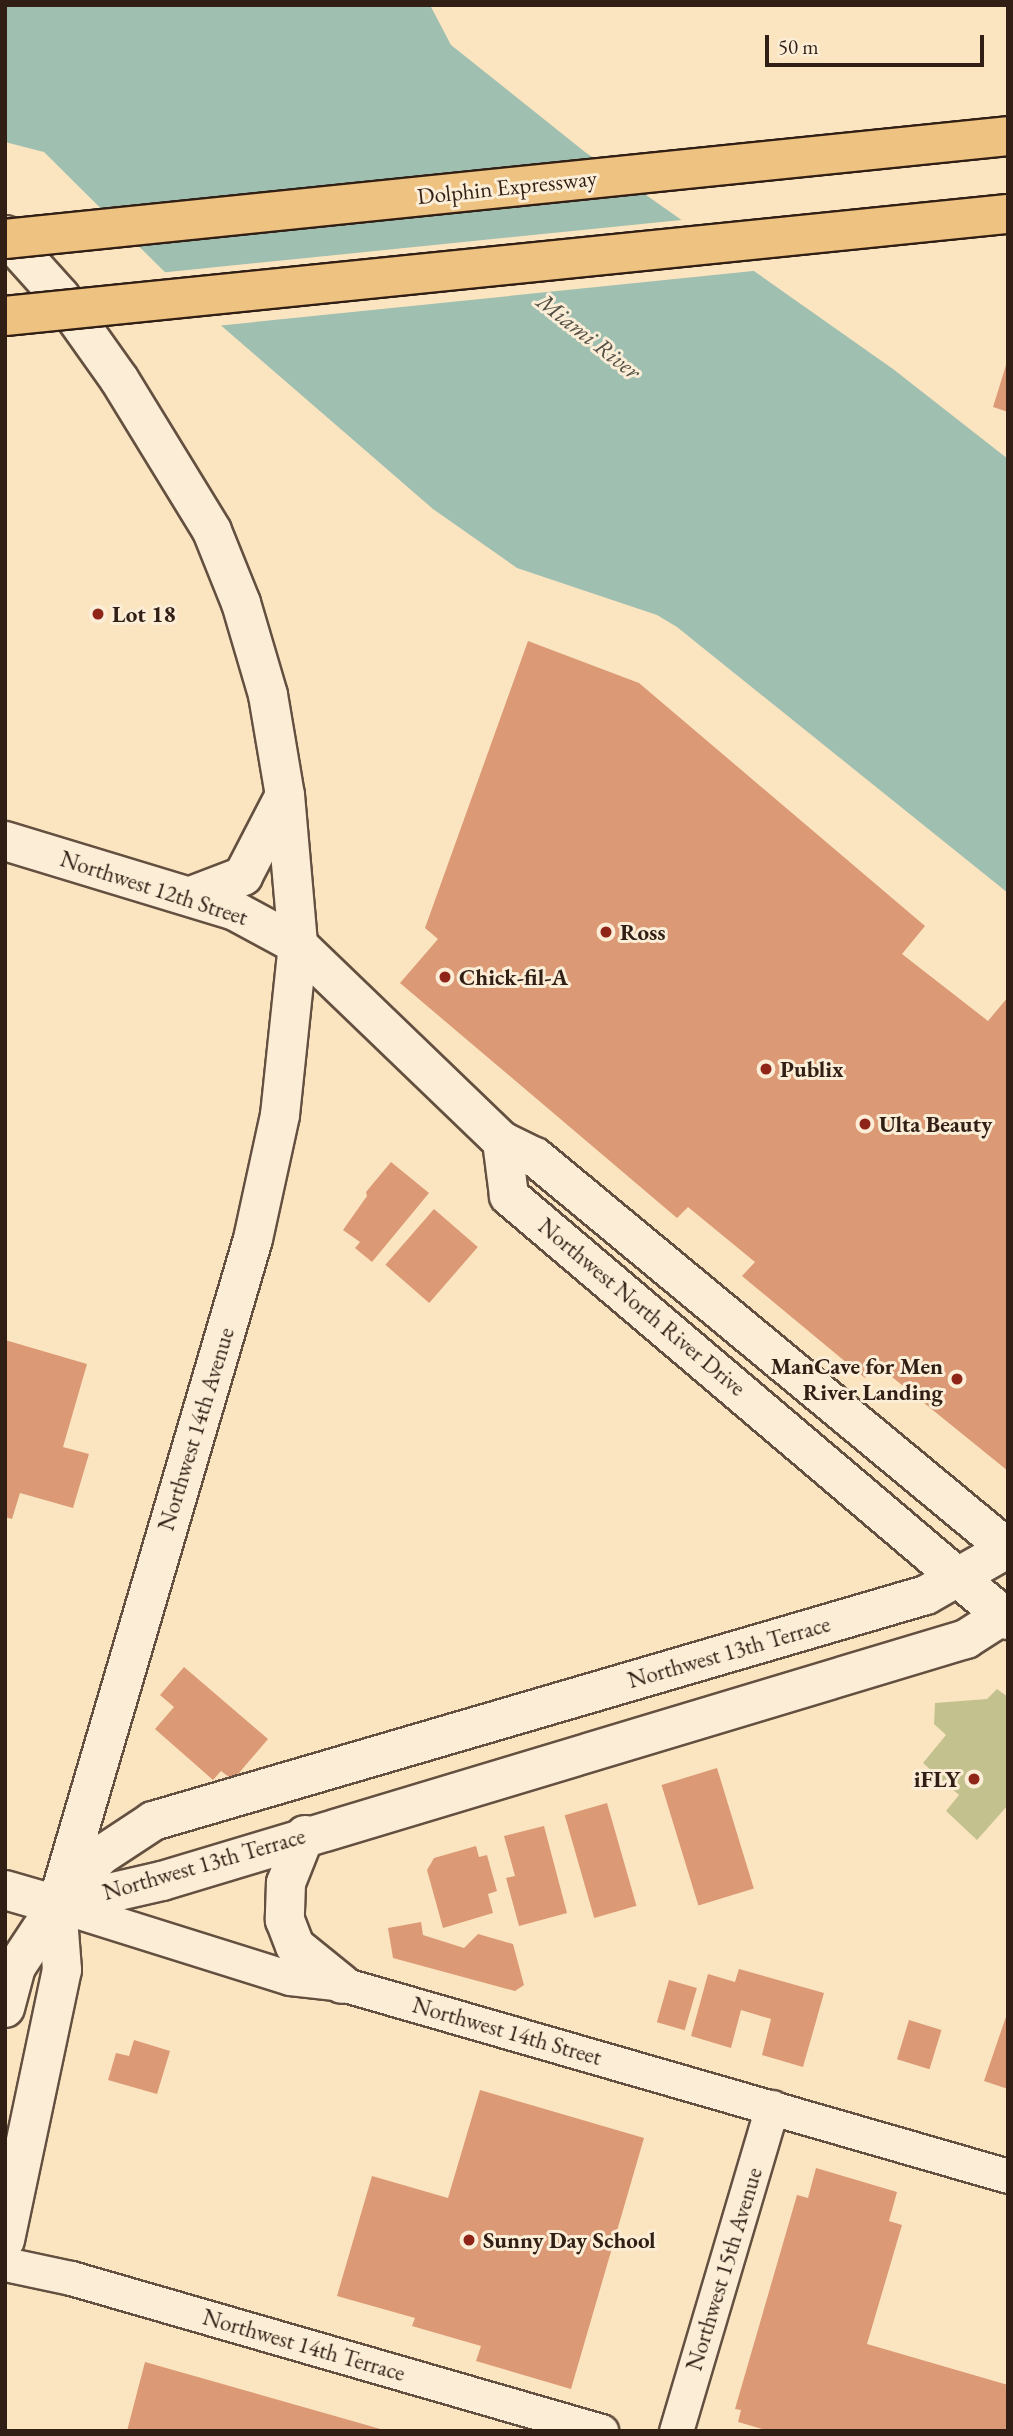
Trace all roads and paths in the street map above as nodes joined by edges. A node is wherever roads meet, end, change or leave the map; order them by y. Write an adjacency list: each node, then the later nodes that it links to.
1 (1008, 135): 3 (highway, Dolphin Expressway, bridge)
2 (1008, 214): 4 (highway, bridge)
3 (5, 237): 5 (main road)
4 (5, 316)
5 (285, 795): 7 (main road); 8 (main road)
6 (5, 841): 7 (main road, Northwest 12th Street)
7 (191, 896): 8 (main road, Northwest 12th Street)
8 (298, 945): 9 (main road, Northwest North River Drive); 15 (main road, Northwest 14th Avenue)
9 (502, 1141): 10 (main road, Northwest North River Drive); 11 (main road, Northwest North River Drive)
10 (1007, 1549): 11 (main road, Northwest 13th Terrace)
11 (959, 1575): 12 (main road, Northwest North River Drive); 15 (main road, Northwest 13th Terrace)
12 (1006, 1616): 13 (main road, Northwest 13th Terrace)
13 (305, 1835): 15 (main road, Northwest 13th Terrace); 16 (main road)
14 (5, 1890): 15 (main road, Northwest 14th Street)
15 (57, 1905): 16 (street, Northwest 14th Street); 17 (main road, Northwest 14th Avenue); 20 (main road, Northwest 14th Avenue)
16 (342, 1984): 18 (street, Northwest 14th Street)
17 (5, 2008)
18 (772, 2107): 19 (street, Northwest 14th Street); 23 (street, Northwest 15th Avenue)
19 (1008, 2176)
20 (5, 2240)
21 (5, 2264): 22 (street, Northwest 14th Terrace)
22 (601, 2431)
23 (676, 2431)

